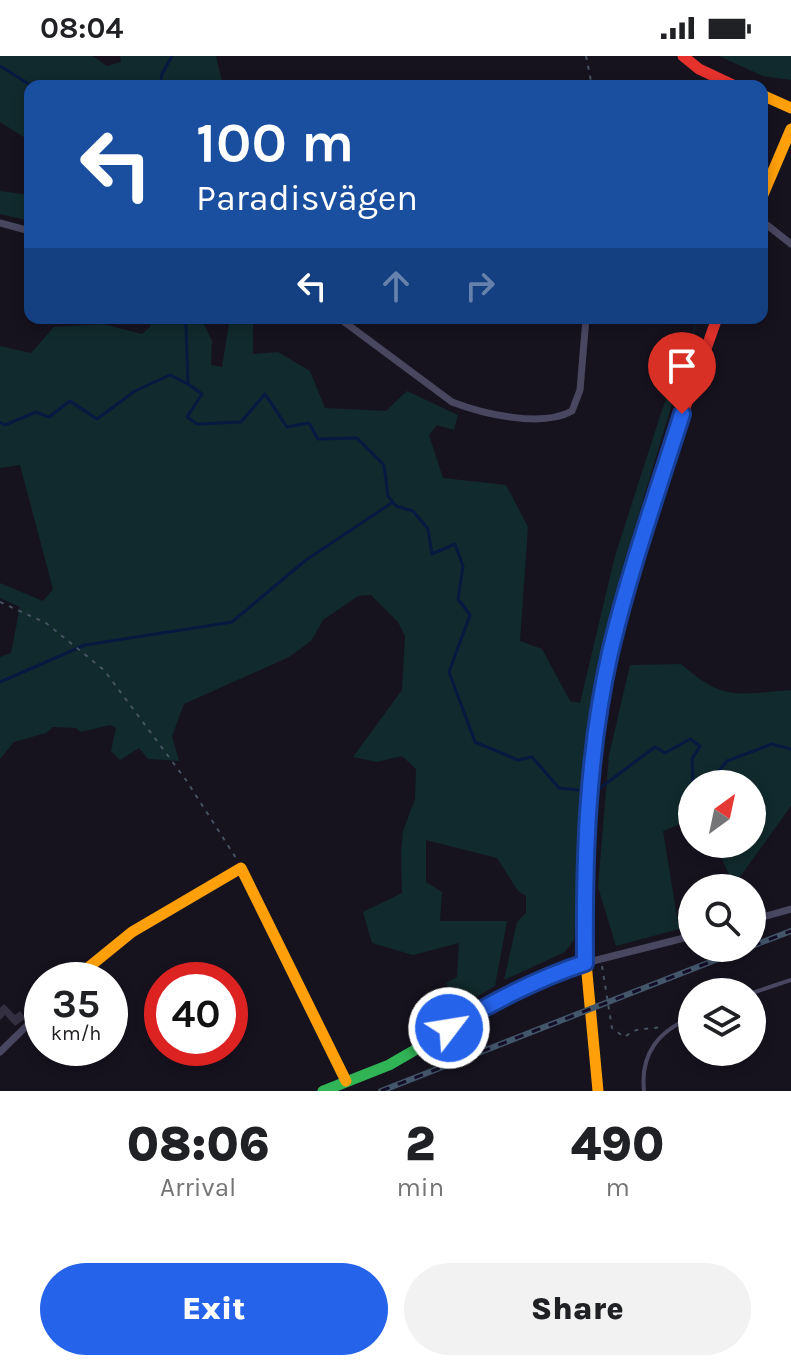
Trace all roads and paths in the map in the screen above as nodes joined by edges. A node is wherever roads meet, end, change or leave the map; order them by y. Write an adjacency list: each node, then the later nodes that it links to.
1 (586, 56): 3 (path)
2 (683, 56): 4 (main road)
3 (591, 80)
4 (722, 80)
5 (768, 98): 7 (main road)
6 (768, 106): 7 (main road)
7 (791, 110)
8 (791, 129): 9 (main road)
9 (768, 183)
10 (0, 223): 12 (street)
11 (768, 226): 13 (street)
12 (24, 229)
13 (791, 244)
14 (347, 324): 15 (street)
15 (586, 324)
16 (715, 324): 24 (main road)
17 (0, 602): 18 (path)
18 (241, 868): 23 (main road); 31 (main road)
19 (791, 909): 20 (street)
20 (766, 916)
21 (678, 940): 22 (street)
22 (601, 960): 24 (street); 28 (path)
23 (92, 962)
24 (585, 963): 31 (main road); 33 (main road)
25 (791, 980): 26 (lane)
26 (766, 988)
27 (678, 1023): 28 (lane)
28 (671, 1026): 34 (lane)
29 (24, 1029): 30 (street)
30 (0, 1052)
31 (346, 1081): 32 (main road)
32 (323, 1091)
33 (598, 1091)
34 (644, 1091)

